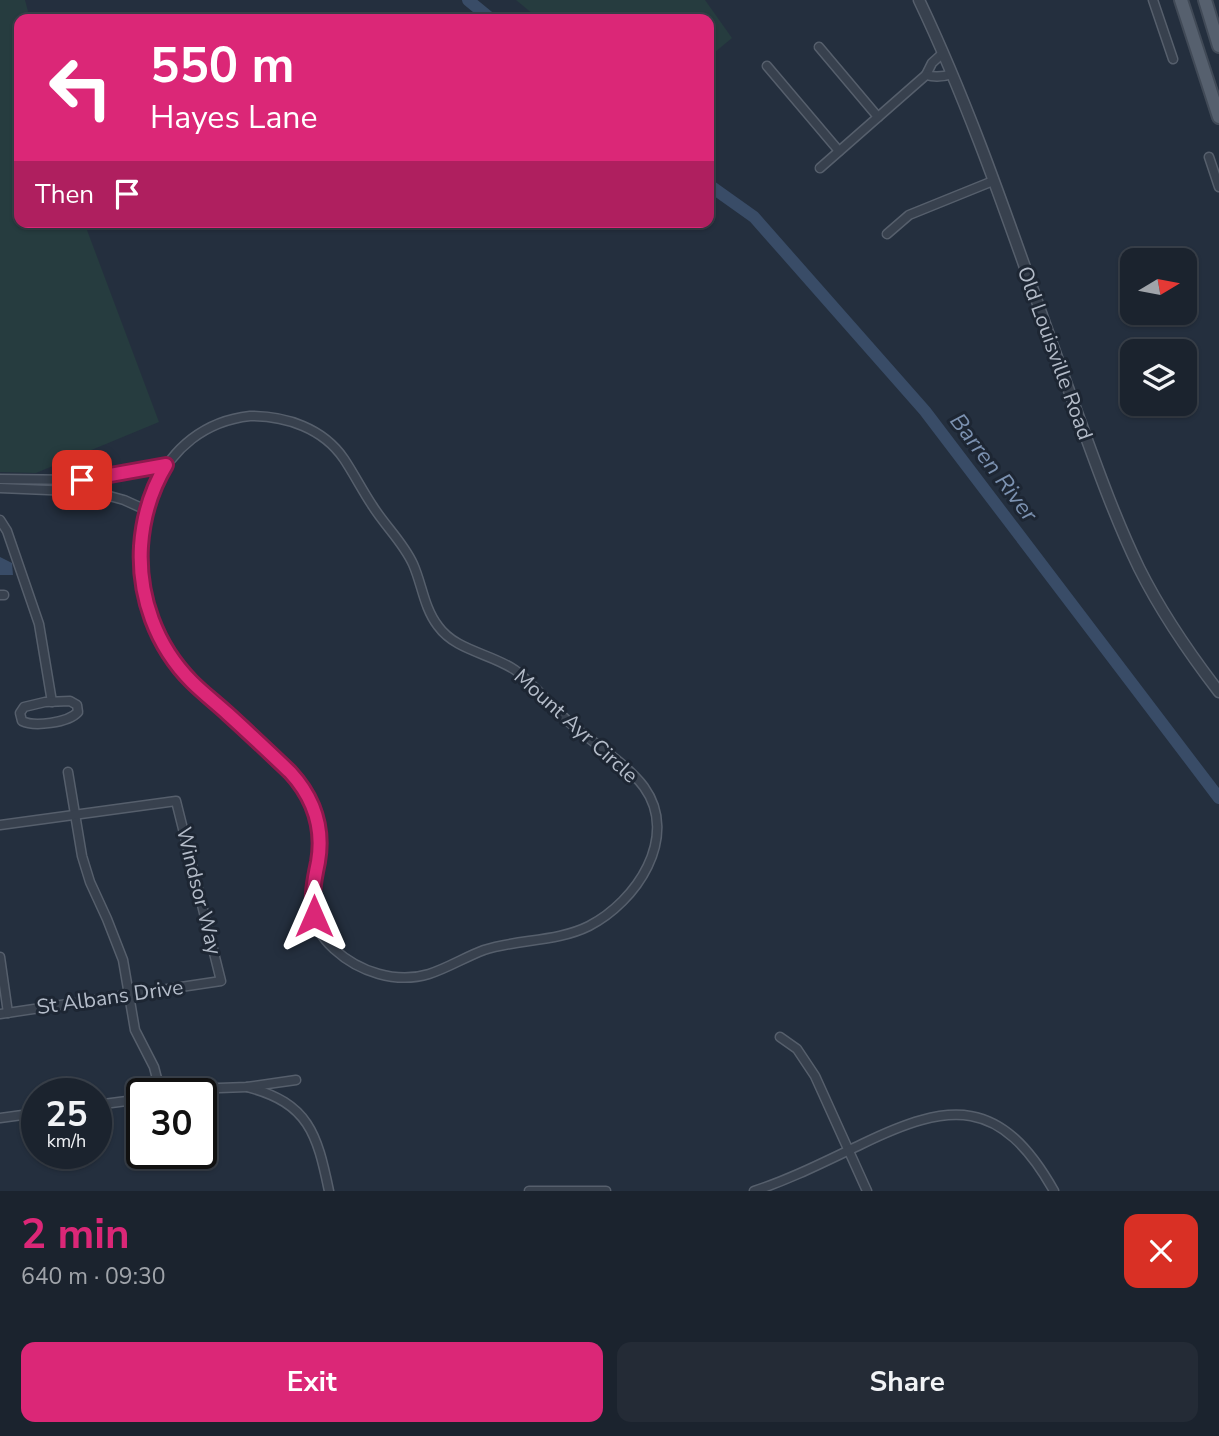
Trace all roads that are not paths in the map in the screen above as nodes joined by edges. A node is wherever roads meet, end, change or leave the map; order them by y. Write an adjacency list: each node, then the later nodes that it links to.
1 (919, 0): 7 (street, Old Louisville Road)
2 (1153, 0): 8 (street)
3 (1181, 0): 13 (main road)
4 (1205, 0): 5 (main road)
5 (1219, 46)
6 (819, 47): 12 (street)
7 (943, 53): 10 (street); 11 (street, Old Louisville Road)
8 (1173, 59)
9 (766, 66): 14 (street)
10 (926, 75): 11 (street); 12 (street)
11 (952, 75): 17 (street, Old Louisville Road)
12 (878, 117): 14 (street)
13 (1219, 117)
14 (839, 151): 16 (street)
15 (1209, 157): 18 (street)
16 (820, 168)
17 (993, 181): 19 (street); 25 (street, Old Louisville Road)
18 (1218, 182)
19 (887, 234)
20 (166, 465): 21 (street); 23 (street, Mount Ayr Circle); 23 (street, Mount Ayr Circle)
21 (0, 479)
22 (0, 488): 23 (street)
23 (146, 510)
24 (0, 520): 26 (street)
25 (1219, 692)
26 (52, 702): 26 (street)
27 (68, 772): 28 (street)
28 (75, 814): 29 (street); 31 (street, Windsor Way); 32 (street)
29 (0, 825)
30 (0, 957): 33 (street)
31 (221, 981): 32 (street, St Albans Drive)
32 (129, 994): 33 (street, St Albans Drive); 35 (street)
33 (4, 1013)
34 (780, 1037): 41 (street)
35 (157, 1078)
36 (296, 1080): 37 (street)
37 (247, 1087): 38 (street); 42 (street)
38 (217, 1088)
39 (21, 1115): 40 (street)
40 (0, 1118)
41 (848, 1151): 45 (street); 46 (street); 47 (street)
42 (329, 1191)
43 (529, 1191): 44 (street)
44 (607, 1191)
45 (754, 1191)
46 (867, 1191)
47 (1054, 1191)

